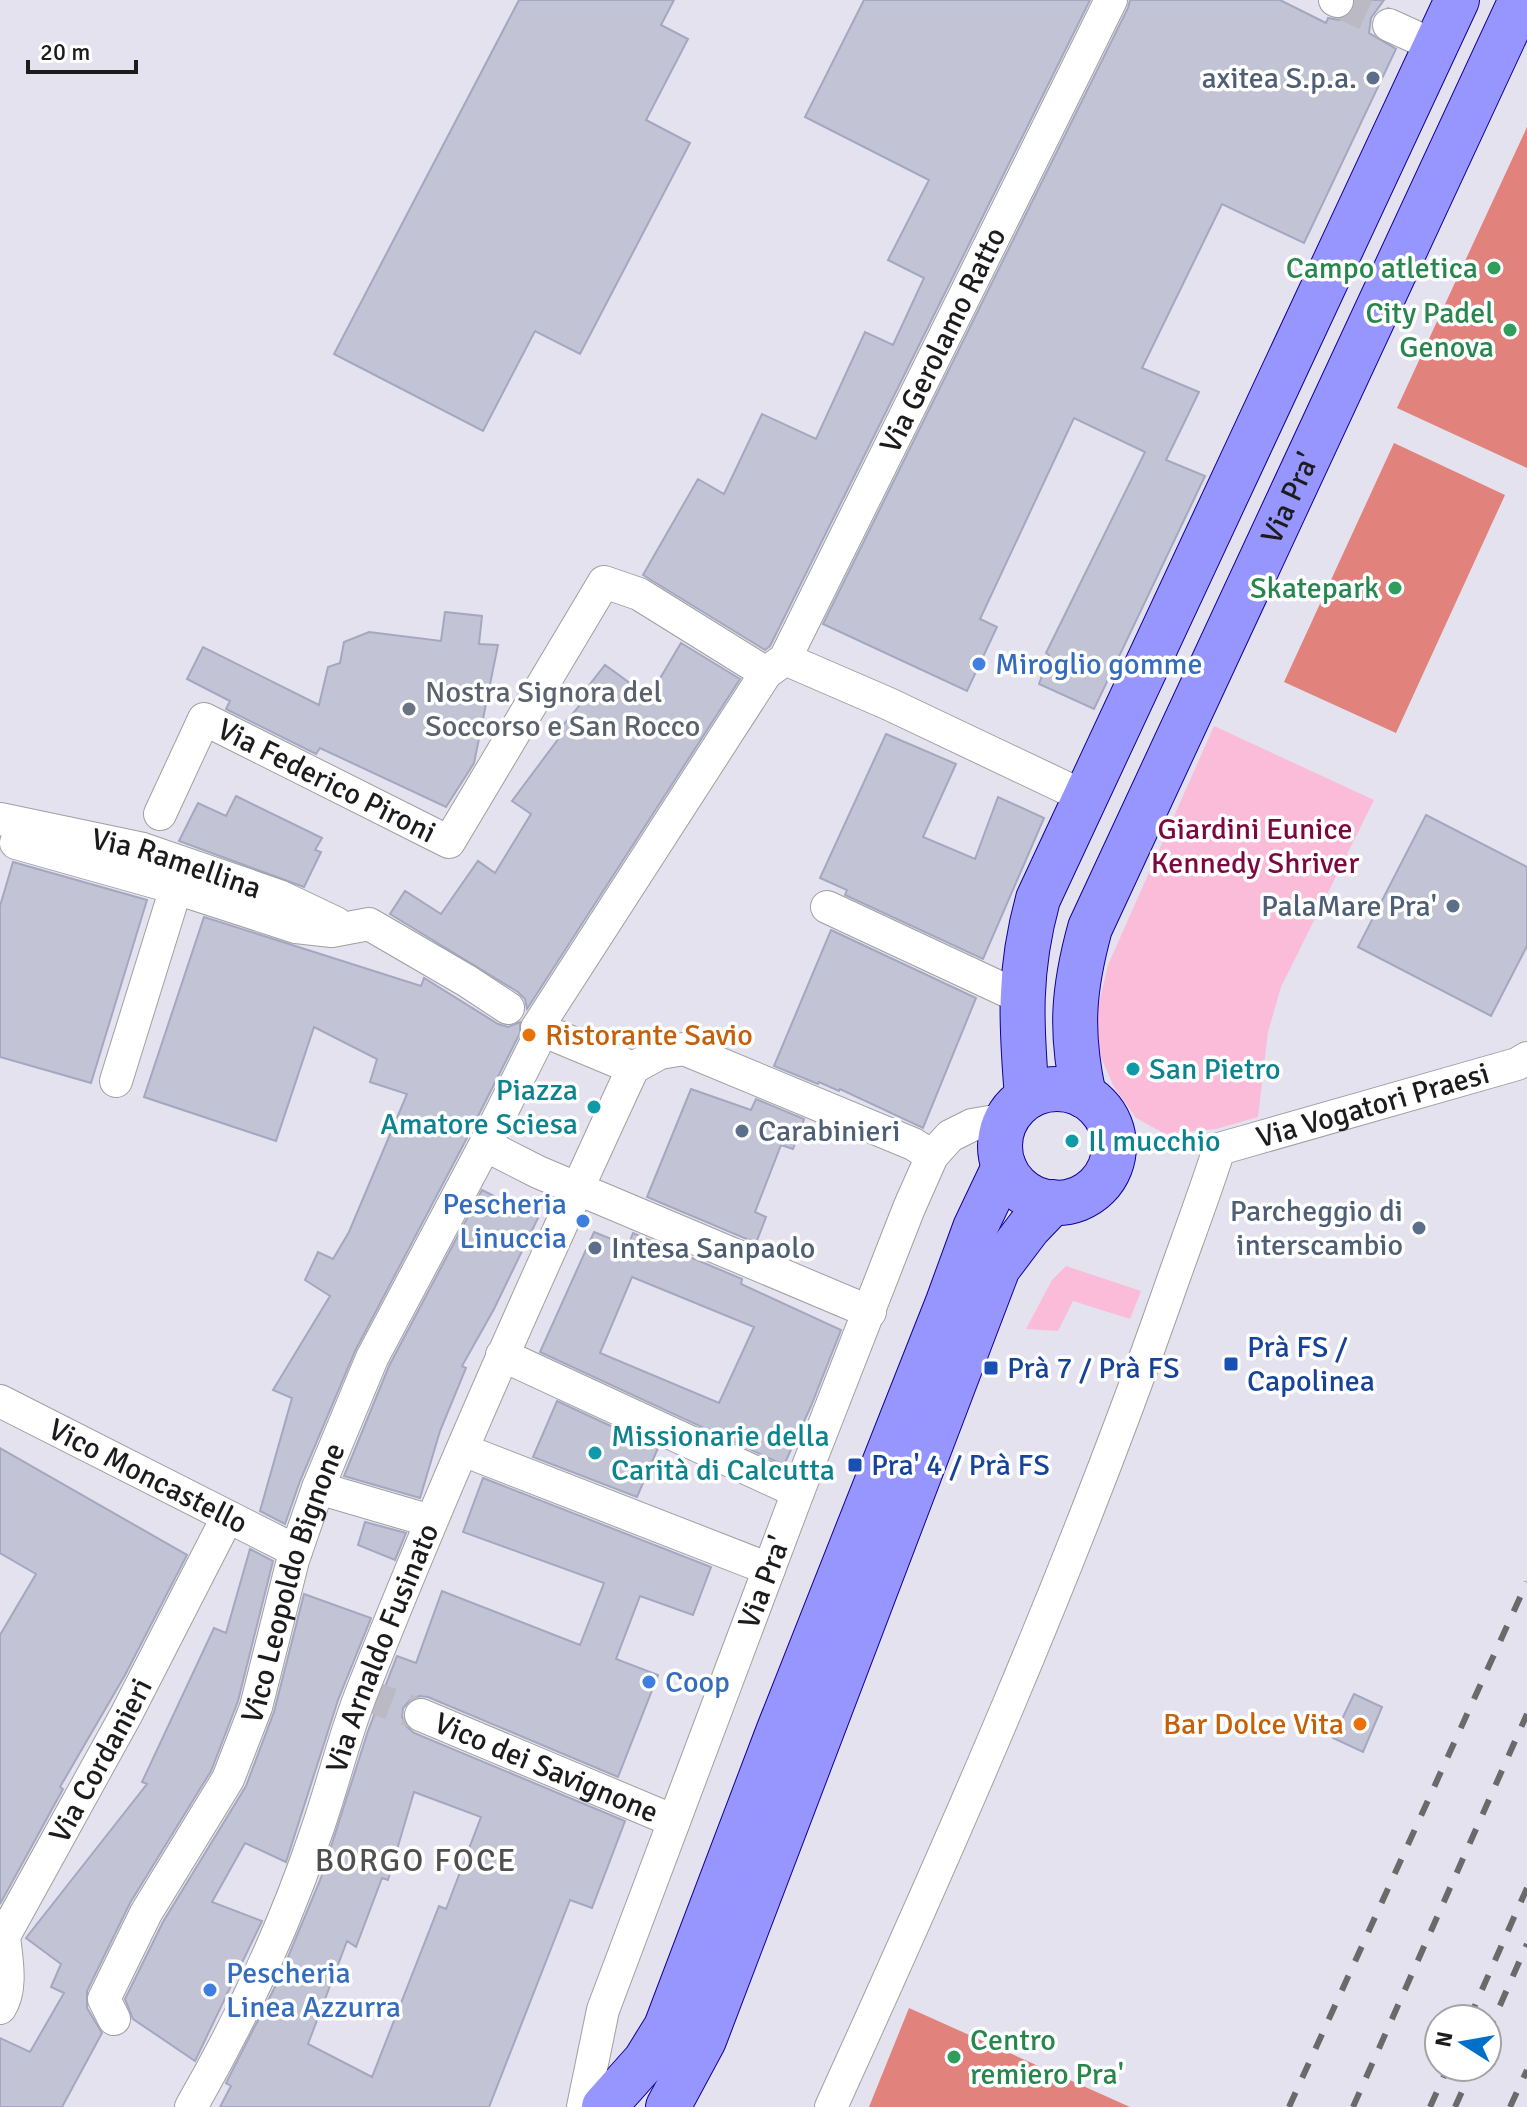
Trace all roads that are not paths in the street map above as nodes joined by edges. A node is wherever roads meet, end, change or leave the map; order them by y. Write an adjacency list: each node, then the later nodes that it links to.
1 (1111, 0): 6 (street, Via Gerolamo Ratto)
2 (1457, 0): 5 (main road, Via Pra')
3 (1521, 0): 19 (main road, Via Pra')
4 (1389, 25): 5 (street)
5 (1435, 46): 7 (main road, Via Pra')
6 (776, 666): 7 (street, Via Federico Pironi); 8 (street, Via Federico Pironi); 15 (street, Via Gerolamo Ratto)
7 (1085, 797): 13 (main road, Via Pra')
8 (160, 814)
9 (8, 831): 10 (street, Via Ramellina); 12 (street, Via Ramellina)
10 (176, 888): 12 (street, Via Ramellina); 18 (street, Via Ramellina)
11 (827, 907): 13 (street)
12 (346, 928): 14 (street, Via Ramellina)
13 (1020, 997): 20 (main road, Via Pra')
14 (508, 1008)
15 (540, 1030): 17 (street); 21 (street)
16 (1527, 1058): 44 (street, Via Vogatori Praesi)
17 (633, 1068): 22 (street); 24 (street)
18 (116, 1081)
19 (1084, 1096): 20 (main road); 25 (main road)
20 (1020, 1104): 22 (street, Via Pra'); 23 (main road)
21 (485, 1145): 24 (street); 30 (street, Vico Leopoldo Bignone)
22 (932, 1156): 26 (street, Via Pra')
23 (1004, 1167): 25 (main road); 42 (main road)
24 (592, 1194): 26 (street); 27 (street, Via Arnaldo Fusinato)
25 (1053, 1202): 43 (main road)
26 (870, 1312): 31 (street, Via Pra')
27 (502, 1355): 29 (street, Via Arnaldo Fusinato); 31 (street)
28 (0, 1401): 32 (street, Vico Moncastello)
29 (463, 1450): 33 (street, Via Arnaldo Fusinato); 35 (street)
30 (318, 1488): 33 (street); 34 (street, Vico Leopoldo Bignone)
31 (798, 1492): 35 (street, Via Pra')
32 (227, 1518): 34 (street, Vico Moncastello); 38 (street, Via Cordanieri)
33 (431, 1521): 40 (street, Via Arnaldo Fusinato)
34 (296, 1551): 39 (street, Vico Leopoldo Bignone)
35 (769, 1569): 37 (street, Via Pra')
36 (421, 1715): 37 (street, Vico dei Savignone)
37 (674, 1821): 41 (street, Via Pra')
38 (0, 2008)
39 (114, 2019)
40 (191, 2107)
41 (583, 2107)
42 (604, 2107)
43 (668, 2107)
44 (831, 2107)

